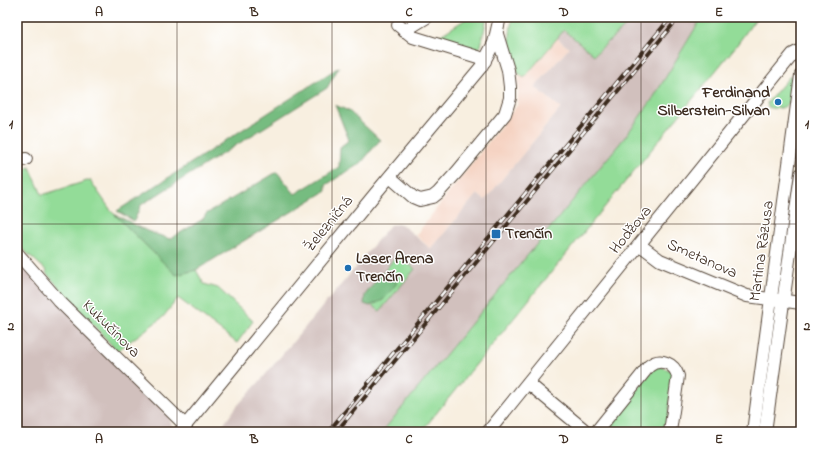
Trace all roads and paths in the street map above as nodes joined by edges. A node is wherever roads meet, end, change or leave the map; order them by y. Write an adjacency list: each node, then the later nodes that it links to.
1 (427, 17): 5 (street)
2 (500, 17): 3 (street)
3 (497, 34): 5 (street, Železničná); 9 (street)
4 (801, 50): 10 (street, Hodžova)
5 (485, 61): 9 (street, Železničná)
6 (801, 74): 7 (street, Martina Rázusa)
7 (798, 124): 12 (street, Martina Rázusa)
8 (801, 174): 12 (street, Martina Rázusa)
9 (390, 177): 15 (street, Železničná)
10 (640, 245): 12 (street, Smetanova); 14 (street, Hodžova)
11 (17, 253): 15 (street, Kukučínova)
12 (778, 300): 13 (street, Smetanova); 20 (street, Martina Rázusa); 21 (street, Martina Rázusa)
13 (801, 303)
14 (528, 383): 16 (street, Hodžova); 17 (street)
15 (183, 429)
16 (488, 432)
17 (588, 432)
18 (596, 432): 19 (street)
19 (670, 432)
20 (753, 432)
21 (765, 432)

